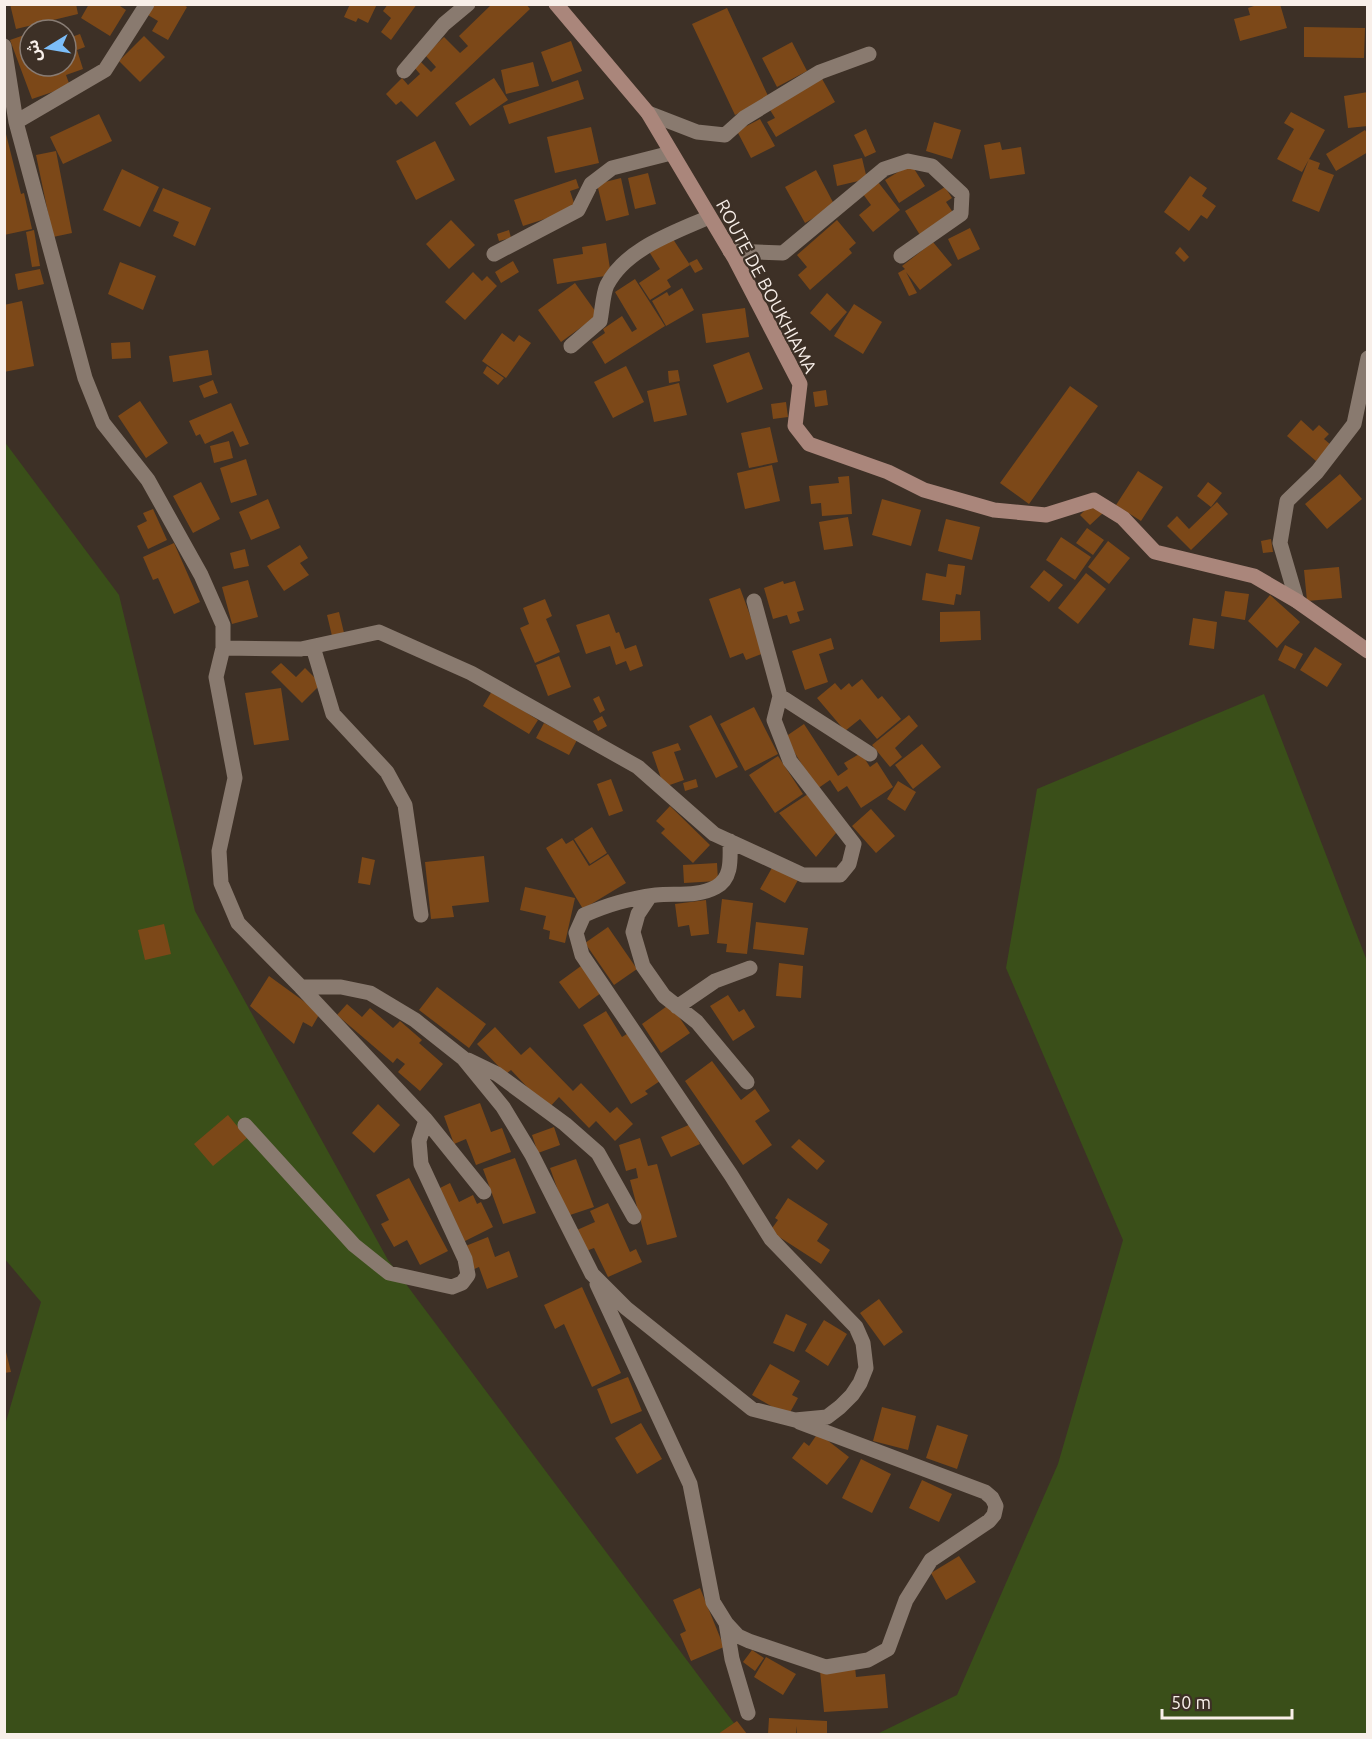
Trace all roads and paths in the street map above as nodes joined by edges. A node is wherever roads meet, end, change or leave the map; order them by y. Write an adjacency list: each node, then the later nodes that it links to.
1 (147, 4): 9 (street)
2 (468, 4): 6 (street)
3 (556, 4): 8 (street, ROUTE DE BOUKHIAMA)
4 (4, 46): 7 (street)
5 (869, 54): 8 (street)
6 (404, 71)
7 (7, 81): 9 (street)
8 (648, 113): 10 (street, ROUTE DE BOUKHIAMA)
9 (16, 122): 20 (street)
10 (671, 153): 11 (street, ROUTE DE BOUKHIAMA); 13 (street)
11 (710, 217): 12 (street, ROUTE DE BOUKHIAMA); 15 (street)
12 (730, 251): 14 (street); 17 (street, ROUTE DE BOUKHIAMA)
13 (494, 254)
14 (901, 256)
15 (571, 346)
16 (1368, 358): 17 (street)
17 (1298, 600): 21 (street, ROUTE DE BOUKHIAMA)
18 (754, 601): 22 (street)
19 (313, 647): 20 (street); 24 (street); 26 (street)
20 (223, 648): 28 (street)
21 (1368, 651)
22 (780, 696): 23 (street); 24 (street)
23 (870, 753)
24 (729, 841): 25 (street)
25 (650, 896): 29 (street); 37 (street)
26 (421, 915)
27 (750, 968): 29 (street)
28 (302, 987): 30 (street); 32 (street)
29 (677, 1007): 31 (street)
30 (463, 1058): 35 (street); 36 (street)
31 (747, 1082)
32 (426, 1120): 33 (street); 34 (street)
33 (246, 1125)
34 (484, 1192)
35 (634, 1217)
36 (592, 1274): 37 (street); 38 (street)
37 (795, 1420): 38 (street)
38 (726, 1623): 39 (street)
39 (748, 1713)

